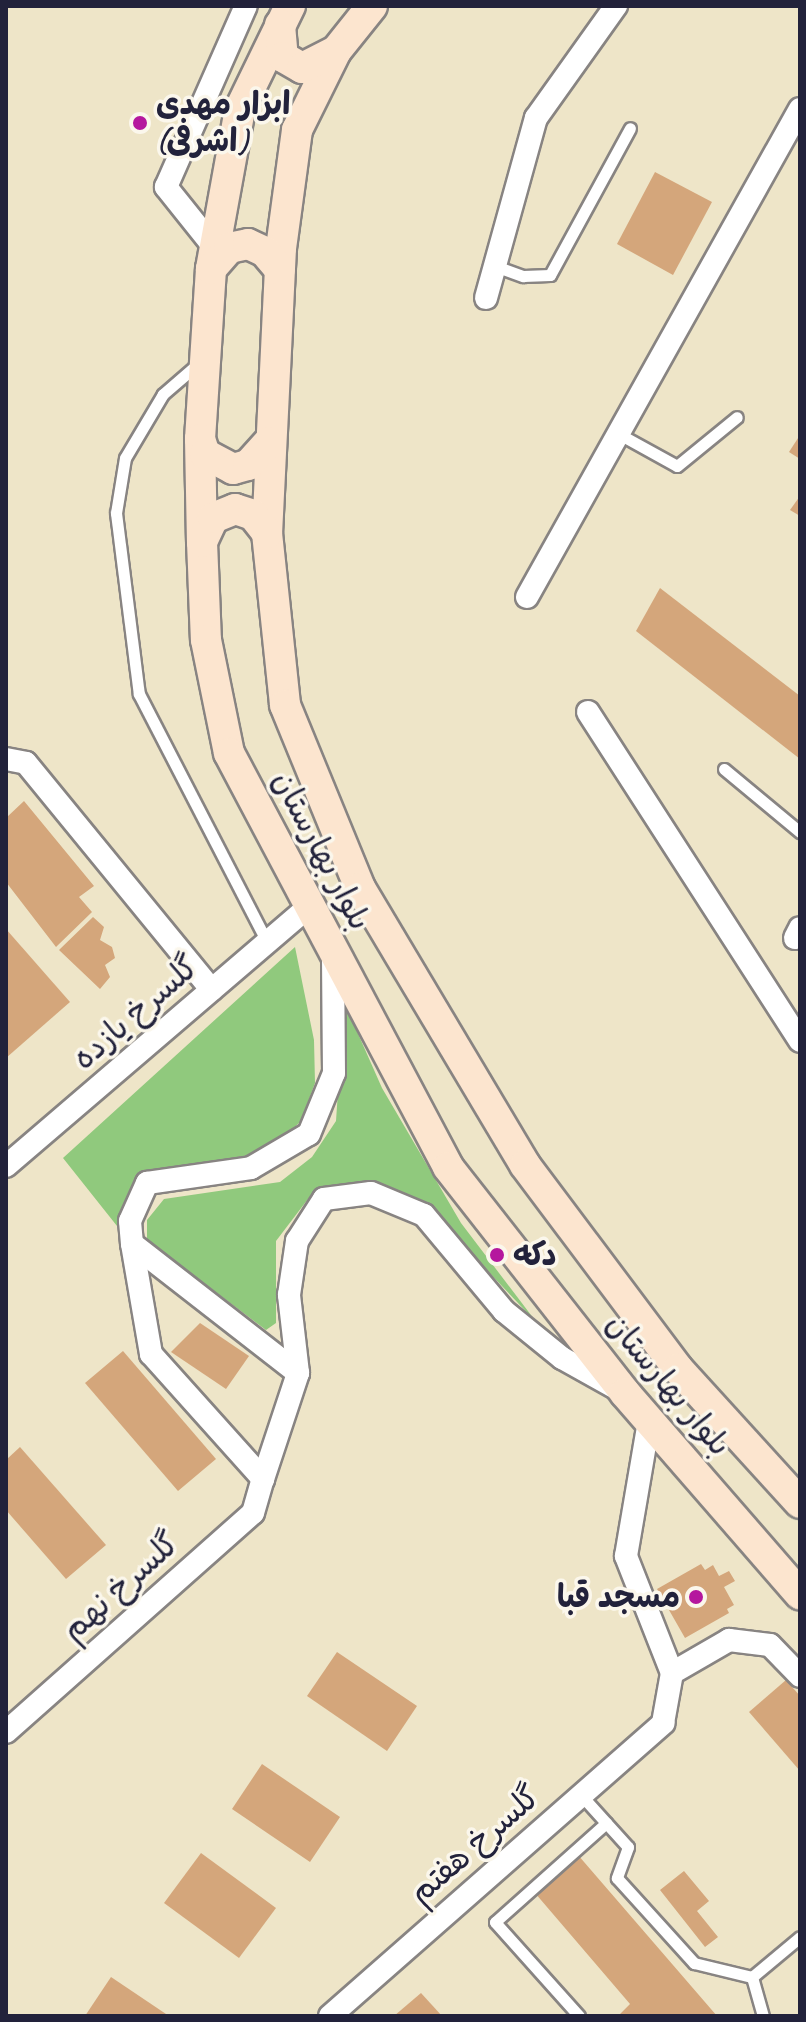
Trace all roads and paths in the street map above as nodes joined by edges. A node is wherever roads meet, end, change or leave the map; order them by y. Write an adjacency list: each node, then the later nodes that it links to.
1 (246, 6): 6 (street)
2 (372, 6): 5 (street, بلوار بهارستان)
3 (616, 6): 11 (street)
4 (285, 16): 5 (street); 7 (street, بلوار بهارستان)
5 (336, 51): 12 (street, بلوار بهارستان)
6 (218, 65): 7 (street); 10 (street)
7 (254, 79): 10 (street, بلوار بهارستان)
8 (800, 109): 16 (street)
9 (630, 128): 11 (lane)
10 (213, 258): 12 (street); 14 (street, بلوار بهارستان)
11 (495, 266): 13 (street)
12 (280, 270): 18 (street, بلوار بهارستان)
13 (486, 298)
14 (206, 357): 17 (street, بلوار بهارستان); 27 (lane)
15 (737, 417): 16 (lane)
16 (619, 434): 21 (street)
17 (200, 439): 18 (street); 20 (street, بلوار بهارستان)
18 (269, 442): 19 (street, بلوار بهارستان)
19 (267, 533): 20 (street); 37 (street, بلوار بهارستان)
20 (202, 542): 26 (street, بلوار بهارستان)
21 (527, 597)
22 (588, 712): 30 (street)
23 (16, 761): 29 (street)
24 (724, 769): 25 (lane)
25 (800, 832)
26 (307, 908): 27 (street, گلسرخ یازده); 28 (street, بلوار بهارستان)
27 (267, 942): 29 (street, گلسرخ یازده)
28 (333, 953): 32 (street); 34 (street, بلوار بهارستان)
29 (212, 990): 31 (street, گلسرخ یازده)
30 (800, 1041)
31 (6, 1166)
32 (132, 1244): 33 (street); 36 (street)
33 (298, 1373): 34 (street); 36 (street, گلسرخ نهم)
34 (625, 1393): 35 (street, بلوار بهارستان)
35 (649, 1421): 38 (street, بلوار بهارستان); 39 (street)
36 (263, 1479): 41 (street, گلسرخ نهم)
37 (800, 1503)
38 (800, 1594)
39 (672, 1673): 40 (street); 42 (street, گلسرخ هفتم)
40 (800, 1676)
41 (6, 1732)
42 (581, 1795): 43 (lane); 46 (street, گلسرخ هفتم)
43 (606, 1823): 45 (lane); 47 (lane)
44 (800, 1937): 45 (lane)
45 (752, 1977): 48 (lane)
46 (330, 2016)
47 (579, 2016)
48 (763, 2016)

